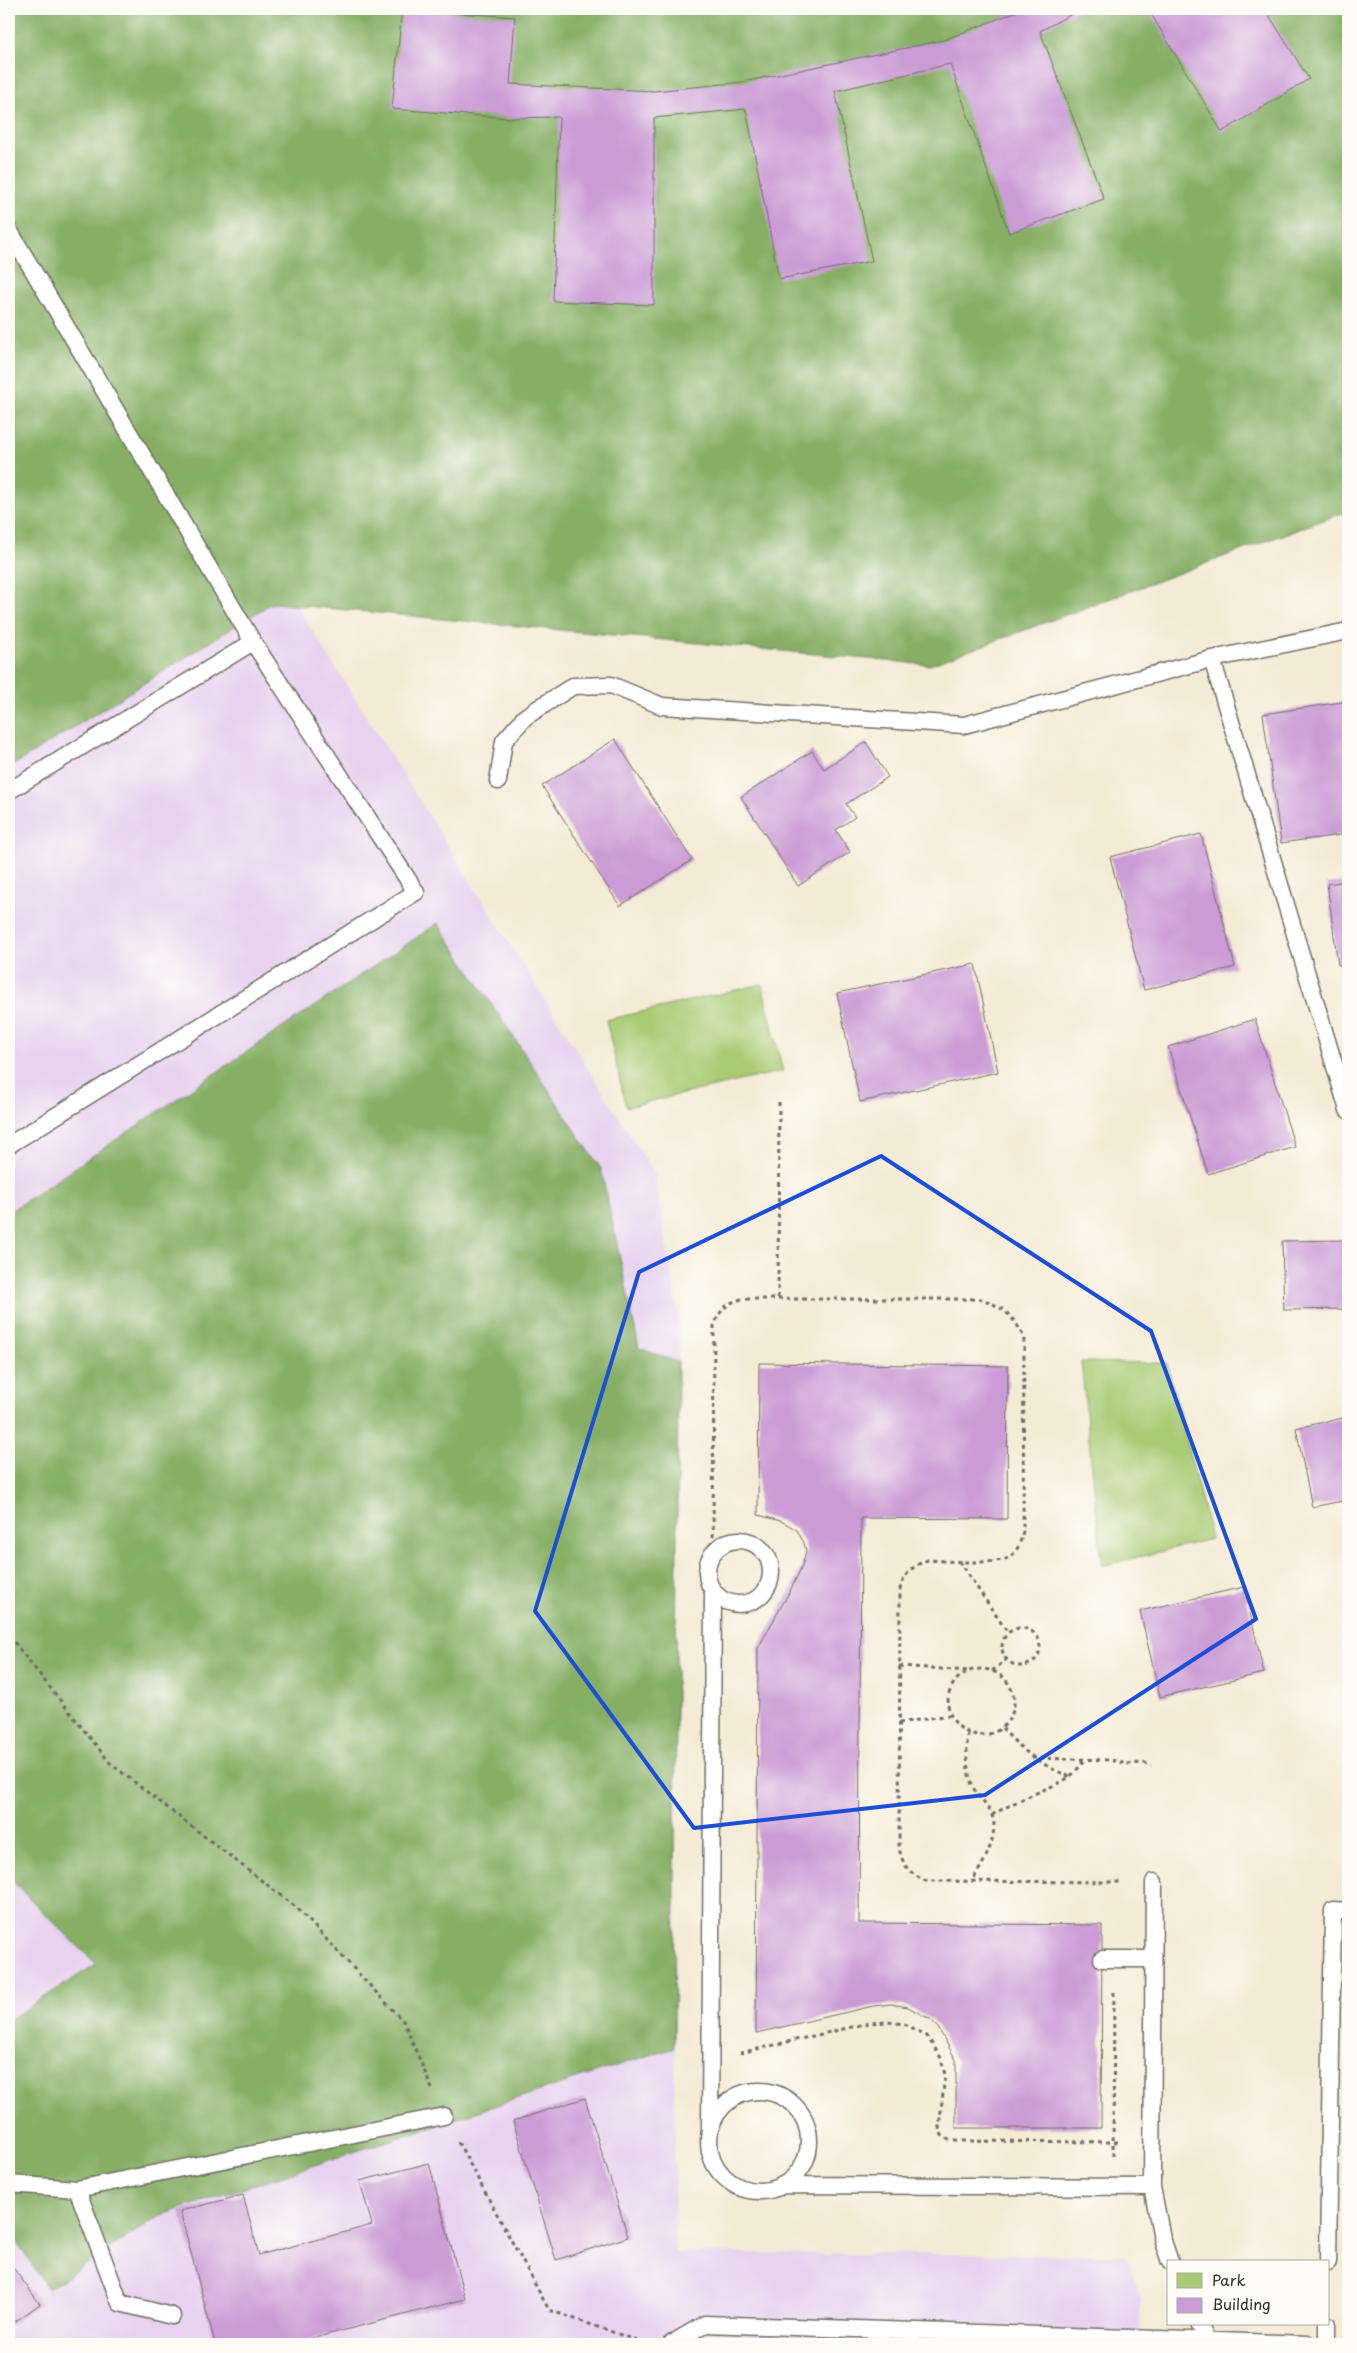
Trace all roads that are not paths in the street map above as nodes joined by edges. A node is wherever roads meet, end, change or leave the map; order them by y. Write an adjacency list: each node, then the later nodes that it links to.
1 (9, 230): 3 (lane)
2 (1348, 631): 4 (lane)
3 (253, 642): 6 (lane); 8 (lane)
4 (1212, 659): 5 (lane); 7 (lane)
5 (498, 781)
6 (9, 791)
7 (1348, 1110)
8 (9, 1145)
9 (713, 1590): 9 (lane); 15 (lane)
10 (1154, 1882): 13 (lane)
11 (1348, 1911): 21 (lane)
12 (1108, 1959): 13 (lane)
13 (1153, 1959): 18 (lane)
14 (444, 2116): 19 (lane)
15 (710, 2131): 17 (lane); 17 (lane)
16 (9, 2184): 19 (lane)
17 (783, 2185): 18 (lane)
18 (1152, 2187): 20 (lane)
19 (77, 2189): 22 (lane)
20 (1169, 2260)
21 (1328, 2260)
22 (172, 2316)
23 (1199, 2326): 25 (lane)
24 (1327, 2326): 28 (lane)
25 (1208, 2341): 26 (lane); 27 (lane)
26 (671, 2344)
27 (1308, 2344)
28 (1327, 2344)

